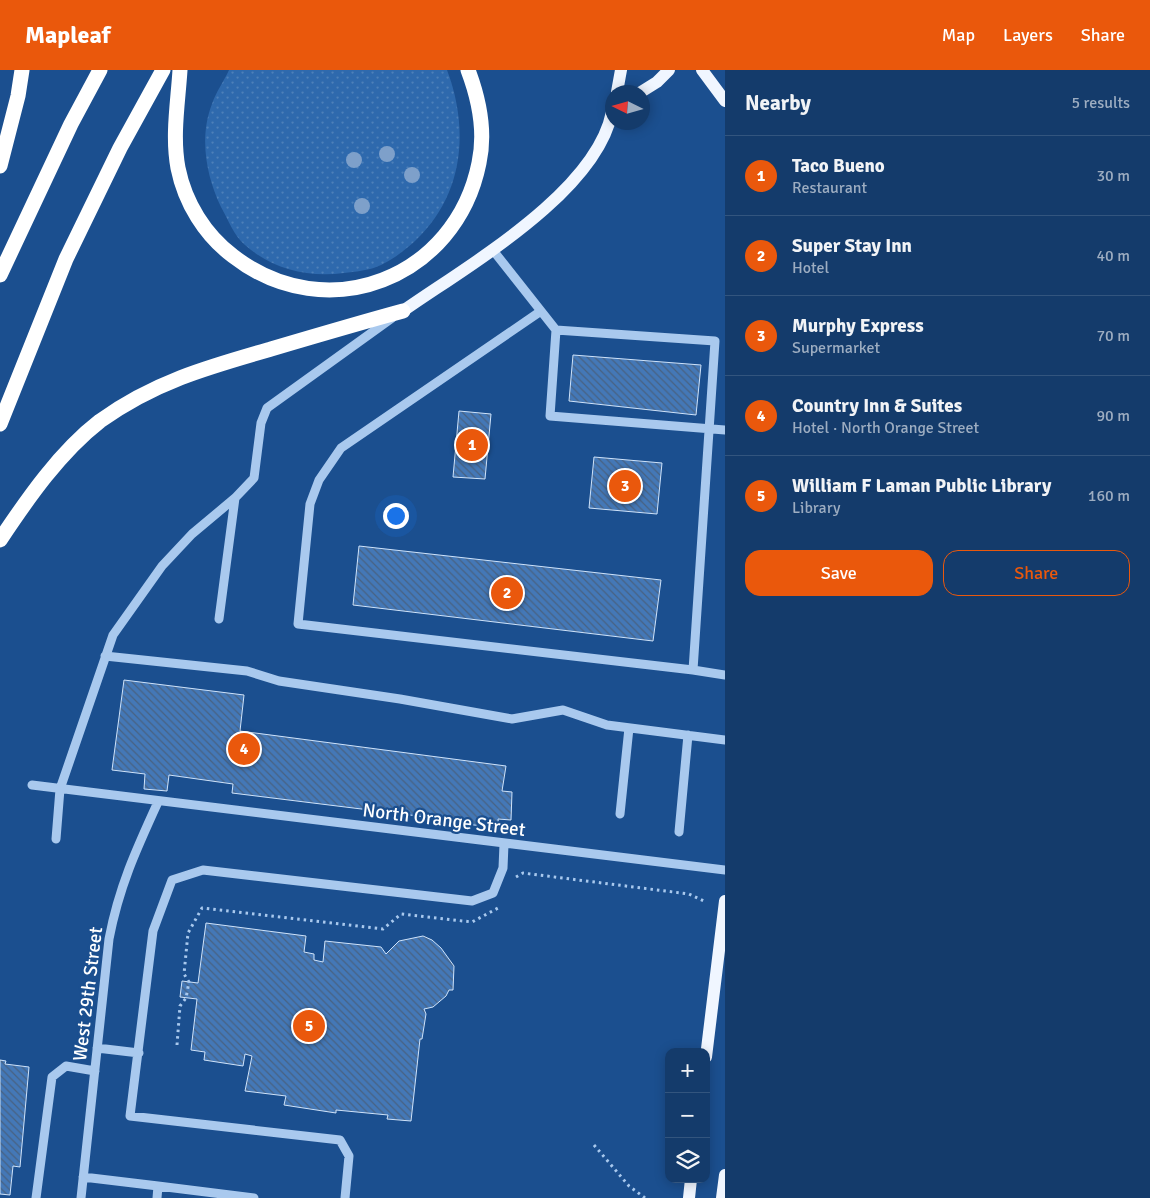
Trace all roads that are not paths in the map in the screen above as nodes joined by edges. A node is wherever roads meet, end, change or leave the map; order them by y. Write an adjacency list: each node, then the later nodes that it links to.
1 (22, 70): 13 (highway)
2 (100, 70): 15 (highway)
3 (163, 70): 19 (highway)
4 (180, 70): 5 (highway)
5 (468, 70)
6 (621, 70): 9 (main road)
7 (669, 70): 10 (main road)
8 (702, 70): 11 (main road)
9 (618, 85)
10 (650, 86)
11 (725, 101)
12 (605, 129): 14 (main road)
13 (0, 166)
14 (492, 249): 16 (main road); 17 (street)
15 (0, 275)
16 (402, 311): 22 (street); 23 (highway)
17 (541, 311): 18 (street); 26 (street)
18 (556, 330): 20 (street); 20 (street)
19 (0, 424)
20 (709, 429): 21 (street); 26 (street)
21 (725, 430)
22 (235, 498): 24 (street); 25 (street)
23 (0, 540)
24 (219, 619)
25 (106, 656): 28 (street); 32 (street)
26 (693, 670): 27 (street)
27 (725, 674)
28 (629, 728): 29 (street); 34 (street)
29 (688, 735): 30 (street); 35 (street)
30 (725, 740)
31 (32, 785): 32 (street, North Orange Street)
32 (60, 789): 33 (street, North Orange Street); 36 (street)
33 (158, 802): 37 (street, North Orange Street); 40 (street, West 29th Street)
34 (620, 814)
35 (679, 832)
36 (56, 838)
37 (504, 844): 38 (street, North Orange Street); 42 (street)
38 (725, 870)
39 (725, 901): 41 (main road)
40 (97, 1048): 42 (street); 43 (street, West 29th Street)
41 (707, 1048)
42 (139, 1053): 52 (street)
43 (95, 1070): 45 (street, West 29th Street); 48 (street)
44 (725, 1175): 54 (main road)
45 (83, 1177): 47 (street); 49 (street, West 29th Street)
46 (691, 1183): 53 (main road)
47 (158, 1186): 50 (street); 51 (street)
48 (36, 1198)
49 (81, 1198)
50 (157, 1198)
51 (254, 1198)
52 (345, 1198)
53 (689, 1198)
54 (722, 1198)

